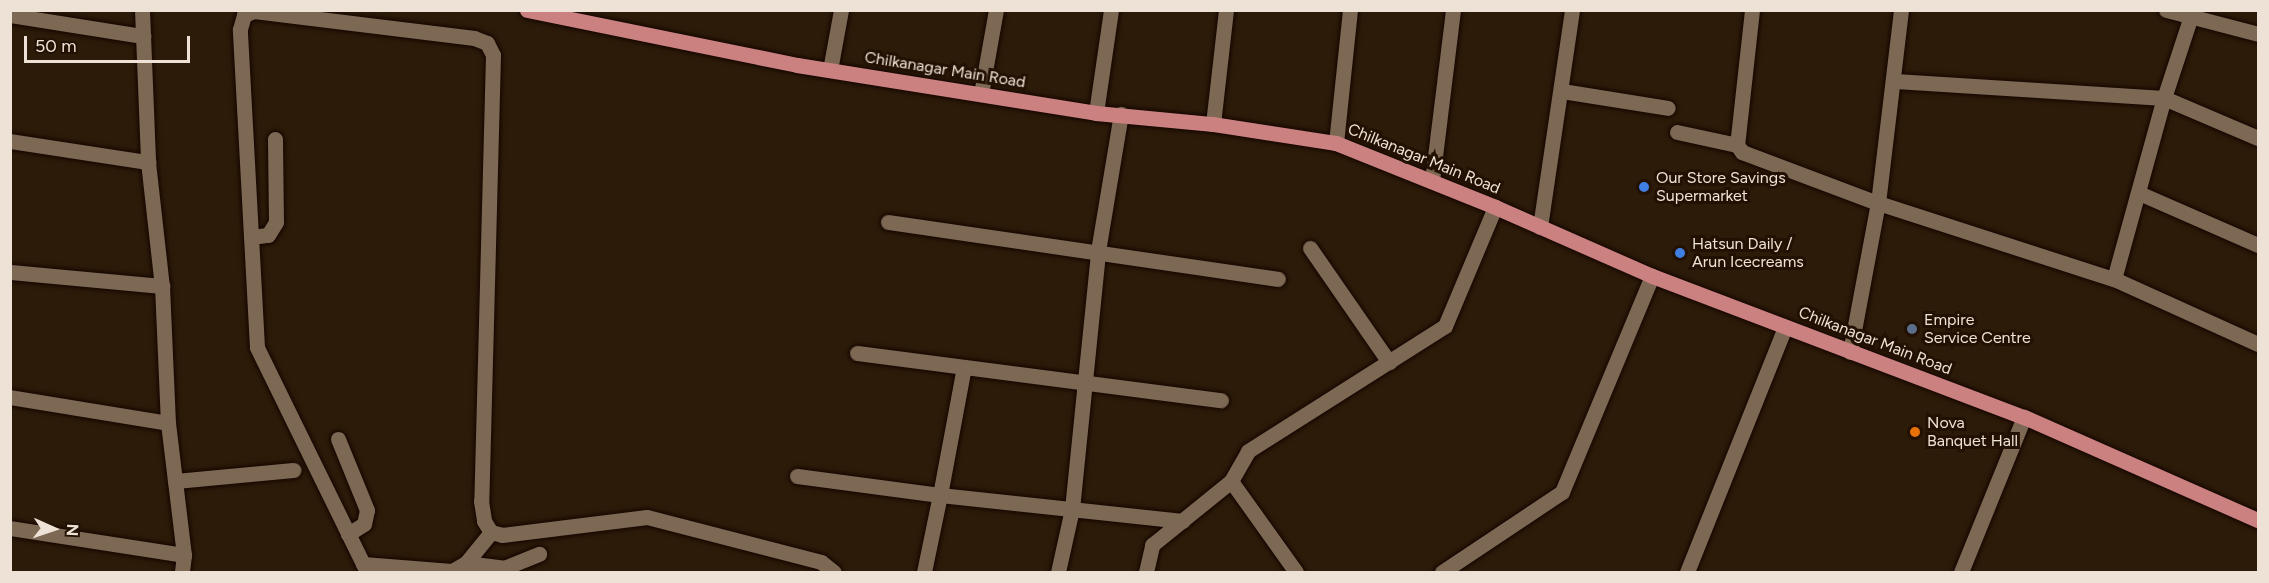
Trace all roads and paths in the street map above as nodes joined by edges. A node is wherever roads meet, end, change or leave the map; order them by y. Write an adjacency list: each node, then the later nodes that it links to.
1 (142, 10): 18 (street)
2 (527, 10): 19 (main road, Chilkanagar Main Road)
3 (841, 10): 19 (street)
4 (996, 10): 22 (street)
5 (1111, 10): 25 (street)
6 (1226, 10): 27 (street)
7 (1350, 10): 32 (street)
8 (1453, 10): 35 (street)
9 (1572, 10): 21 (street)
10 (1752, 10): 33 (street)
11 (1901, 10): 20 (street)
12 (2166, 10): 13 (street)
13 (2193, 13): 17 (street); 23 (street)
14 (10, 15): 18 (street)
15 (319, 15): 16 (street); 41 (street)
16 (367, 18): 71 (street)
17 (2259, 34)
18 (143, 36): 34 (street)
19 (830, 70): 22 (main road, Chilkanagar Main Road)
20 (1895, 81): 23 (street); 37 (street)
21 (1562, 91): 24 (street); 40 (street)
22 (981, 94): 25 (main road, Chilkanagar Main Road)
23 (2164, 98): 29 (street); 36 (street)
24 (1668, 108)
25 (1096, 112): 26 (main road, Chilkanagar Main Road)
26 (1120, 114): 27 (main road, Chilkanagar Main Road); 44 (street)
27 (1213, 124): 32 (main road, Chilkanagar Main Road)
28 (1677, 132): 33 (street)
29 (2259, 138)
30 (275, 139): 41 (street)
31 (10, 141): 34 (street)
32 (1336, 143): 35 (main road, Chilkanagar Main Road)
33 (1737, 145): 37 (street)
34 (148, 162): 49 (street)
35 (1432, 181): 38 (main road, Chilkanagar Main Road)
36 (2139, 193): 42 (street); 48 (street)
37 (1878, 203): 48 (street); 52 (street)
38 (1495, 207): 40 (main road, Chilkanagar Main Road); 54 (street)
39 (888, 222): 44 (street)
40 (1540, 226): 46 (main road, Chilkanagar Main Road)
41 (251, 237): 72 (street)
42 (2259, 245)
43 (1310, 248): 54 (street)
44 (1098, 251): 47 (street); 56 (street)
45 (10, 272): 49 (street)
46 (1652, 276): 50 (main road, Chilkanagar Main Road); 83 (street)
47 (1278, 279)
48 (2114, 279): 51 (street)
49 (162, 286): 60 (street)
50 (1785, 327): 52 (main road, Chilkanagar Main Road); 84 (street)
51 (2259, 345)
52 (1850, 352): 59 (main road, Chilkanagar Main Road)
53 (857, 353): 55 (street)
54 (1389, 362): 65 (street)
55 (964, 367): 56 (street); 66 (street)
56 (1083, 382): 58 (street); 67 (street)
57 (10, 397): 60 (street)
58 (1221, 400)
59 (2024, 417): 68 (main road, Chilkanagar Main Road); 85 (street)
60 (168, 423): 64 (street)
61 (338, 439): 72 (street)
62 (293, 470): 64 (street)
63 (797, 476): 66 (street)
64 (175, 481): 73 (street)
65 (1231, 481): 69 (street); 82 (street)
66 (940, 495): 67 (street); 79 (street)
67 (1072, 509): 69 (street); 80 (street)
68 (2259, 520)
69 (1183, 521): 81 (street)
70 (10, 528): 73 (street)
71 (490, 532): 75 (street); 78 (street)
72 (348, 534): 76 (street)
73 (184, 555): 77 (street)
74 (539, 555): 75 (street)
75 (466, 563): 76 (street)
76 (365, 568)
77 (182, 573)
78 (834, 573)
79 (924, 573)
80 (1058, 573)
81 (1146, 573)
82 (1296, 573)
83 (1442, 573)
84 (1687, 573)
85 (1961, 573)

